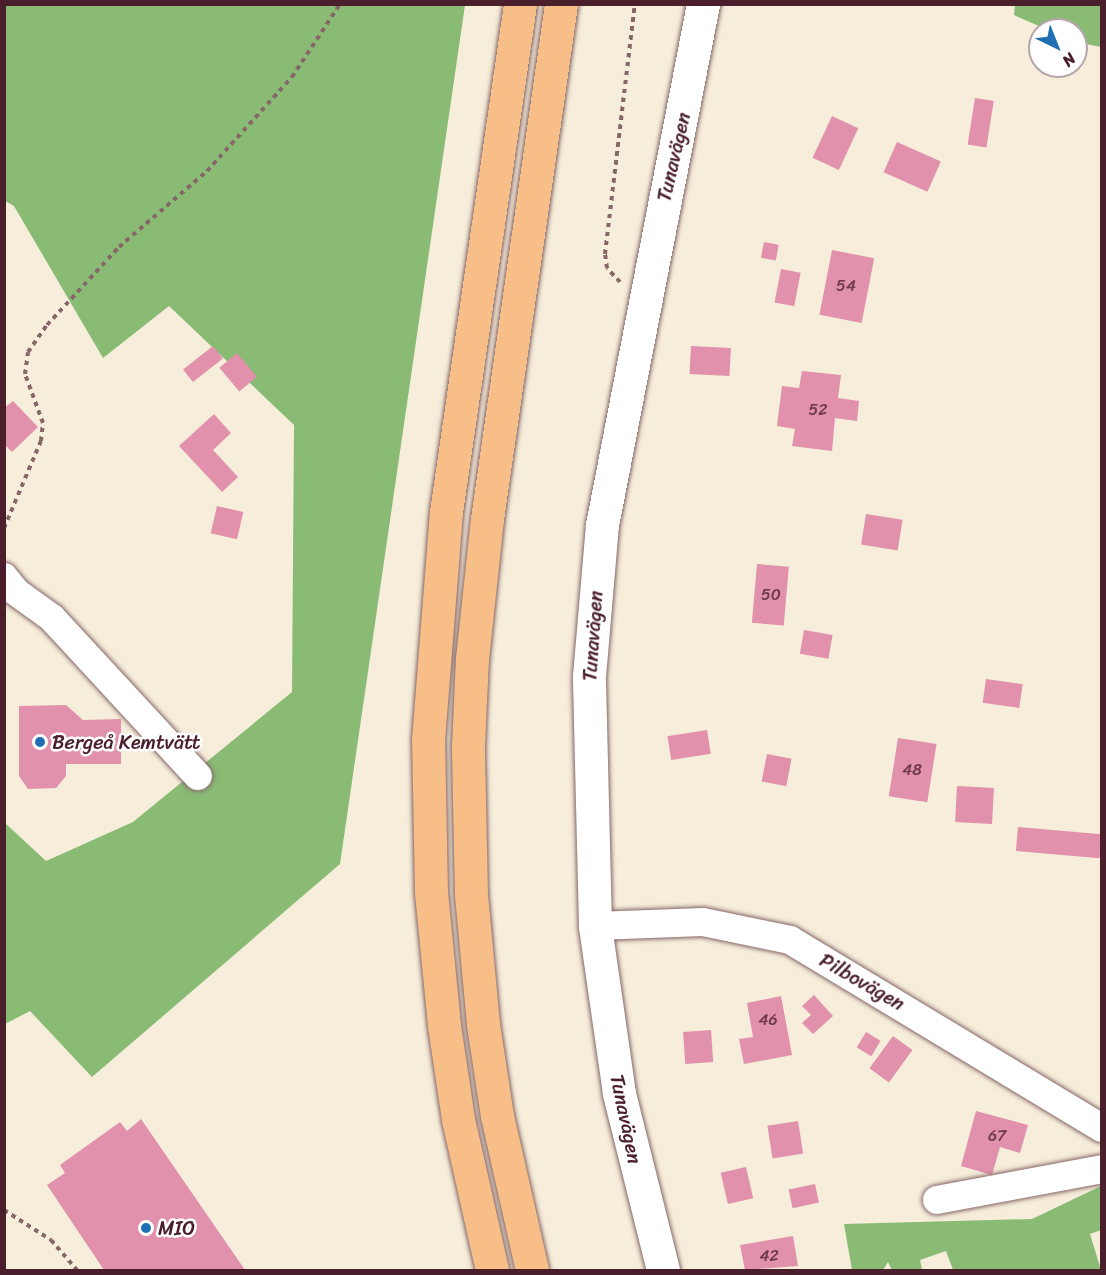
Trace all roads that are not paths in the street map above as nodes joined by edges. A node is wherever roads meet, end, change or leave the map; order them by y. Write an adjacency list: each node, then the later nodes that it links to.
1 (520, 4): 10 (highway)
2 (561, 4): 11 (highway)
3 (704, 4): 6 (street, Tunavägen)
4 (4, 577): 5 (street)
5 (198, 776)
6 (595, 926): 7 (street, Pilbovägen); 12 (street, Tunavägen)
7 (1101, 1128)
8 (1101, 1169): 9 (street)
9 (937, 1200)
10 (492, 1270)
11 (532, 1270)
12 (663, 1270)

